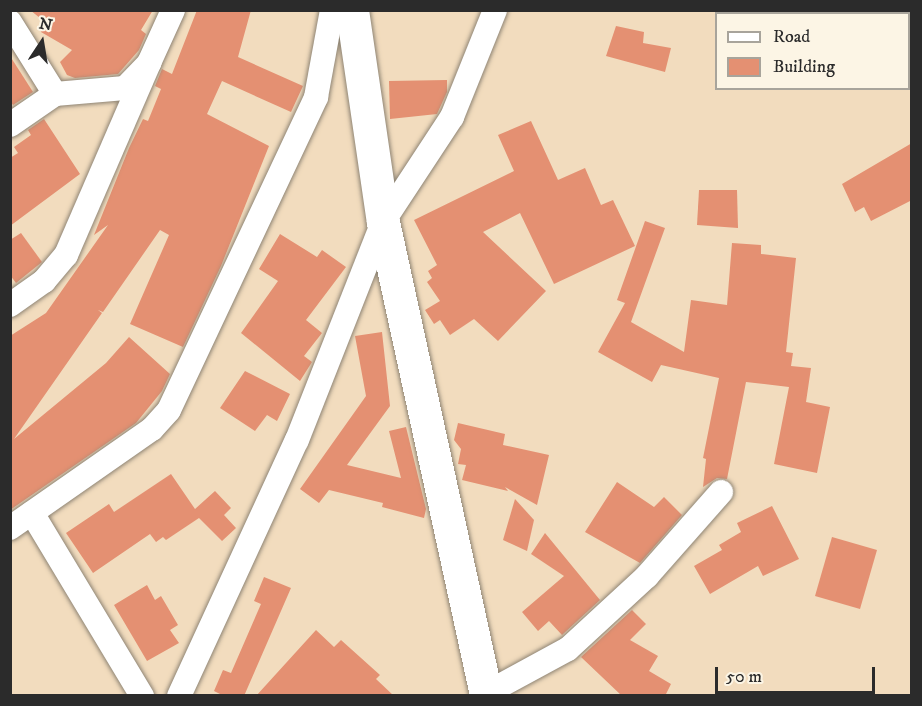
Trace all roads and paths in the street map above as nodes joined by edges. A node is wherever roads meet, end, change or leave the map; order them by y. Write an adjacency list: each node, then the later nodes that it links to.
1 (173, 10): 6 (street)
2 (332, 10): 12 (street)
3 (352, 10): 9 (street)
4 (495, 10): 9 (street)
5 (10, 22): 7 (street)
6 (149, 63): 7 (street); 10 (street)
7 (55, 94): 8 (street)
8 (10, 125)
9 (383, 222): 14 (street); 16 (street)
10 (10, 305)
11 (721, 492): 14 (street)
12 (32, 513): 13 (street); 15 (street)
13 (10, 528)
14 (486, 695)
15 (142, 696)
16 (179, 696)

